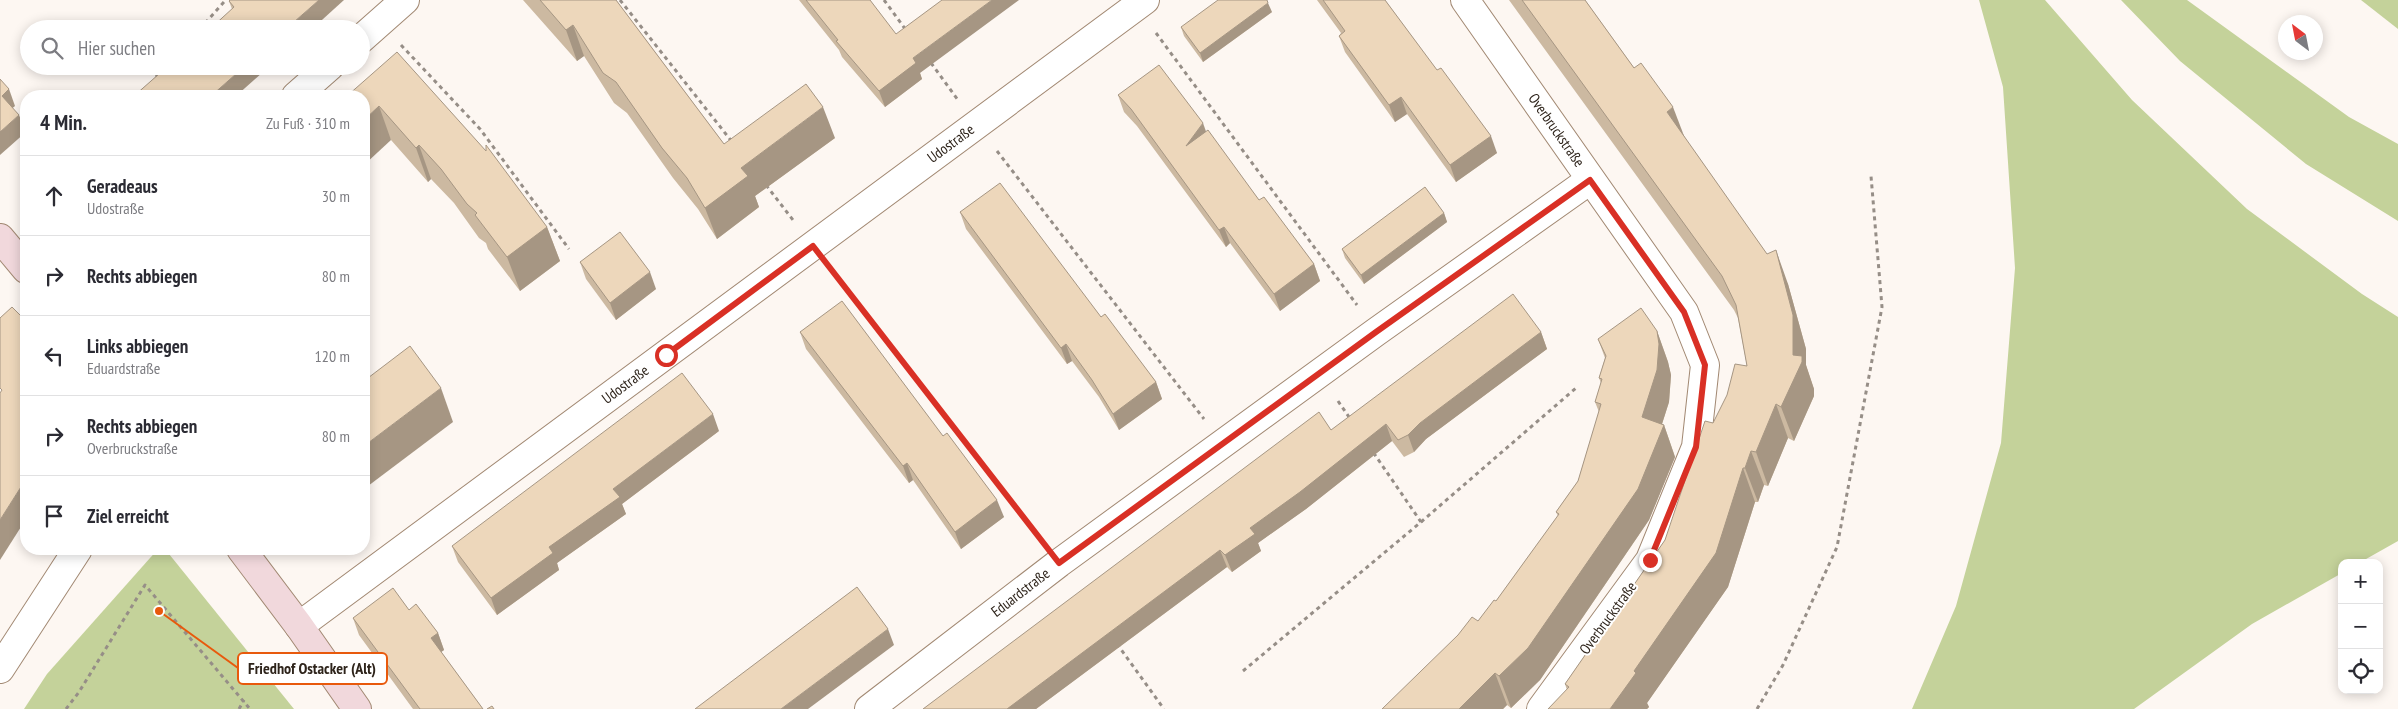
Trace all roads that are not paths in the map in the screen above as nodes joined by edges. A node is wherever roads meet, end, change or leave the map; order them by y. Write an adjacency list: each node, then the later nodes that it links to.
1 (405, 0): 4 (street)
2 (1465, 0): 7 (street, Overbruckstraße)
3 (1141, 3): 12 (street, Udostraße)
4 (370, 30)
5 (320, 75): 6 (street)
6 (303, 90)
7 (1590, 180): 15 (street, Eduardstraße); 16 (street, Overbruckstraße)
8 (0, 238): 9 (main road)
9 (20, 262)
10 (74, 555): 13 (street)
11 (246, 555): 12 (main road)
12 (299, 626): 14 (main road)
13 (0, 669)
14 (357, 709)
15 (869, 709)
16 (1541, 709)

